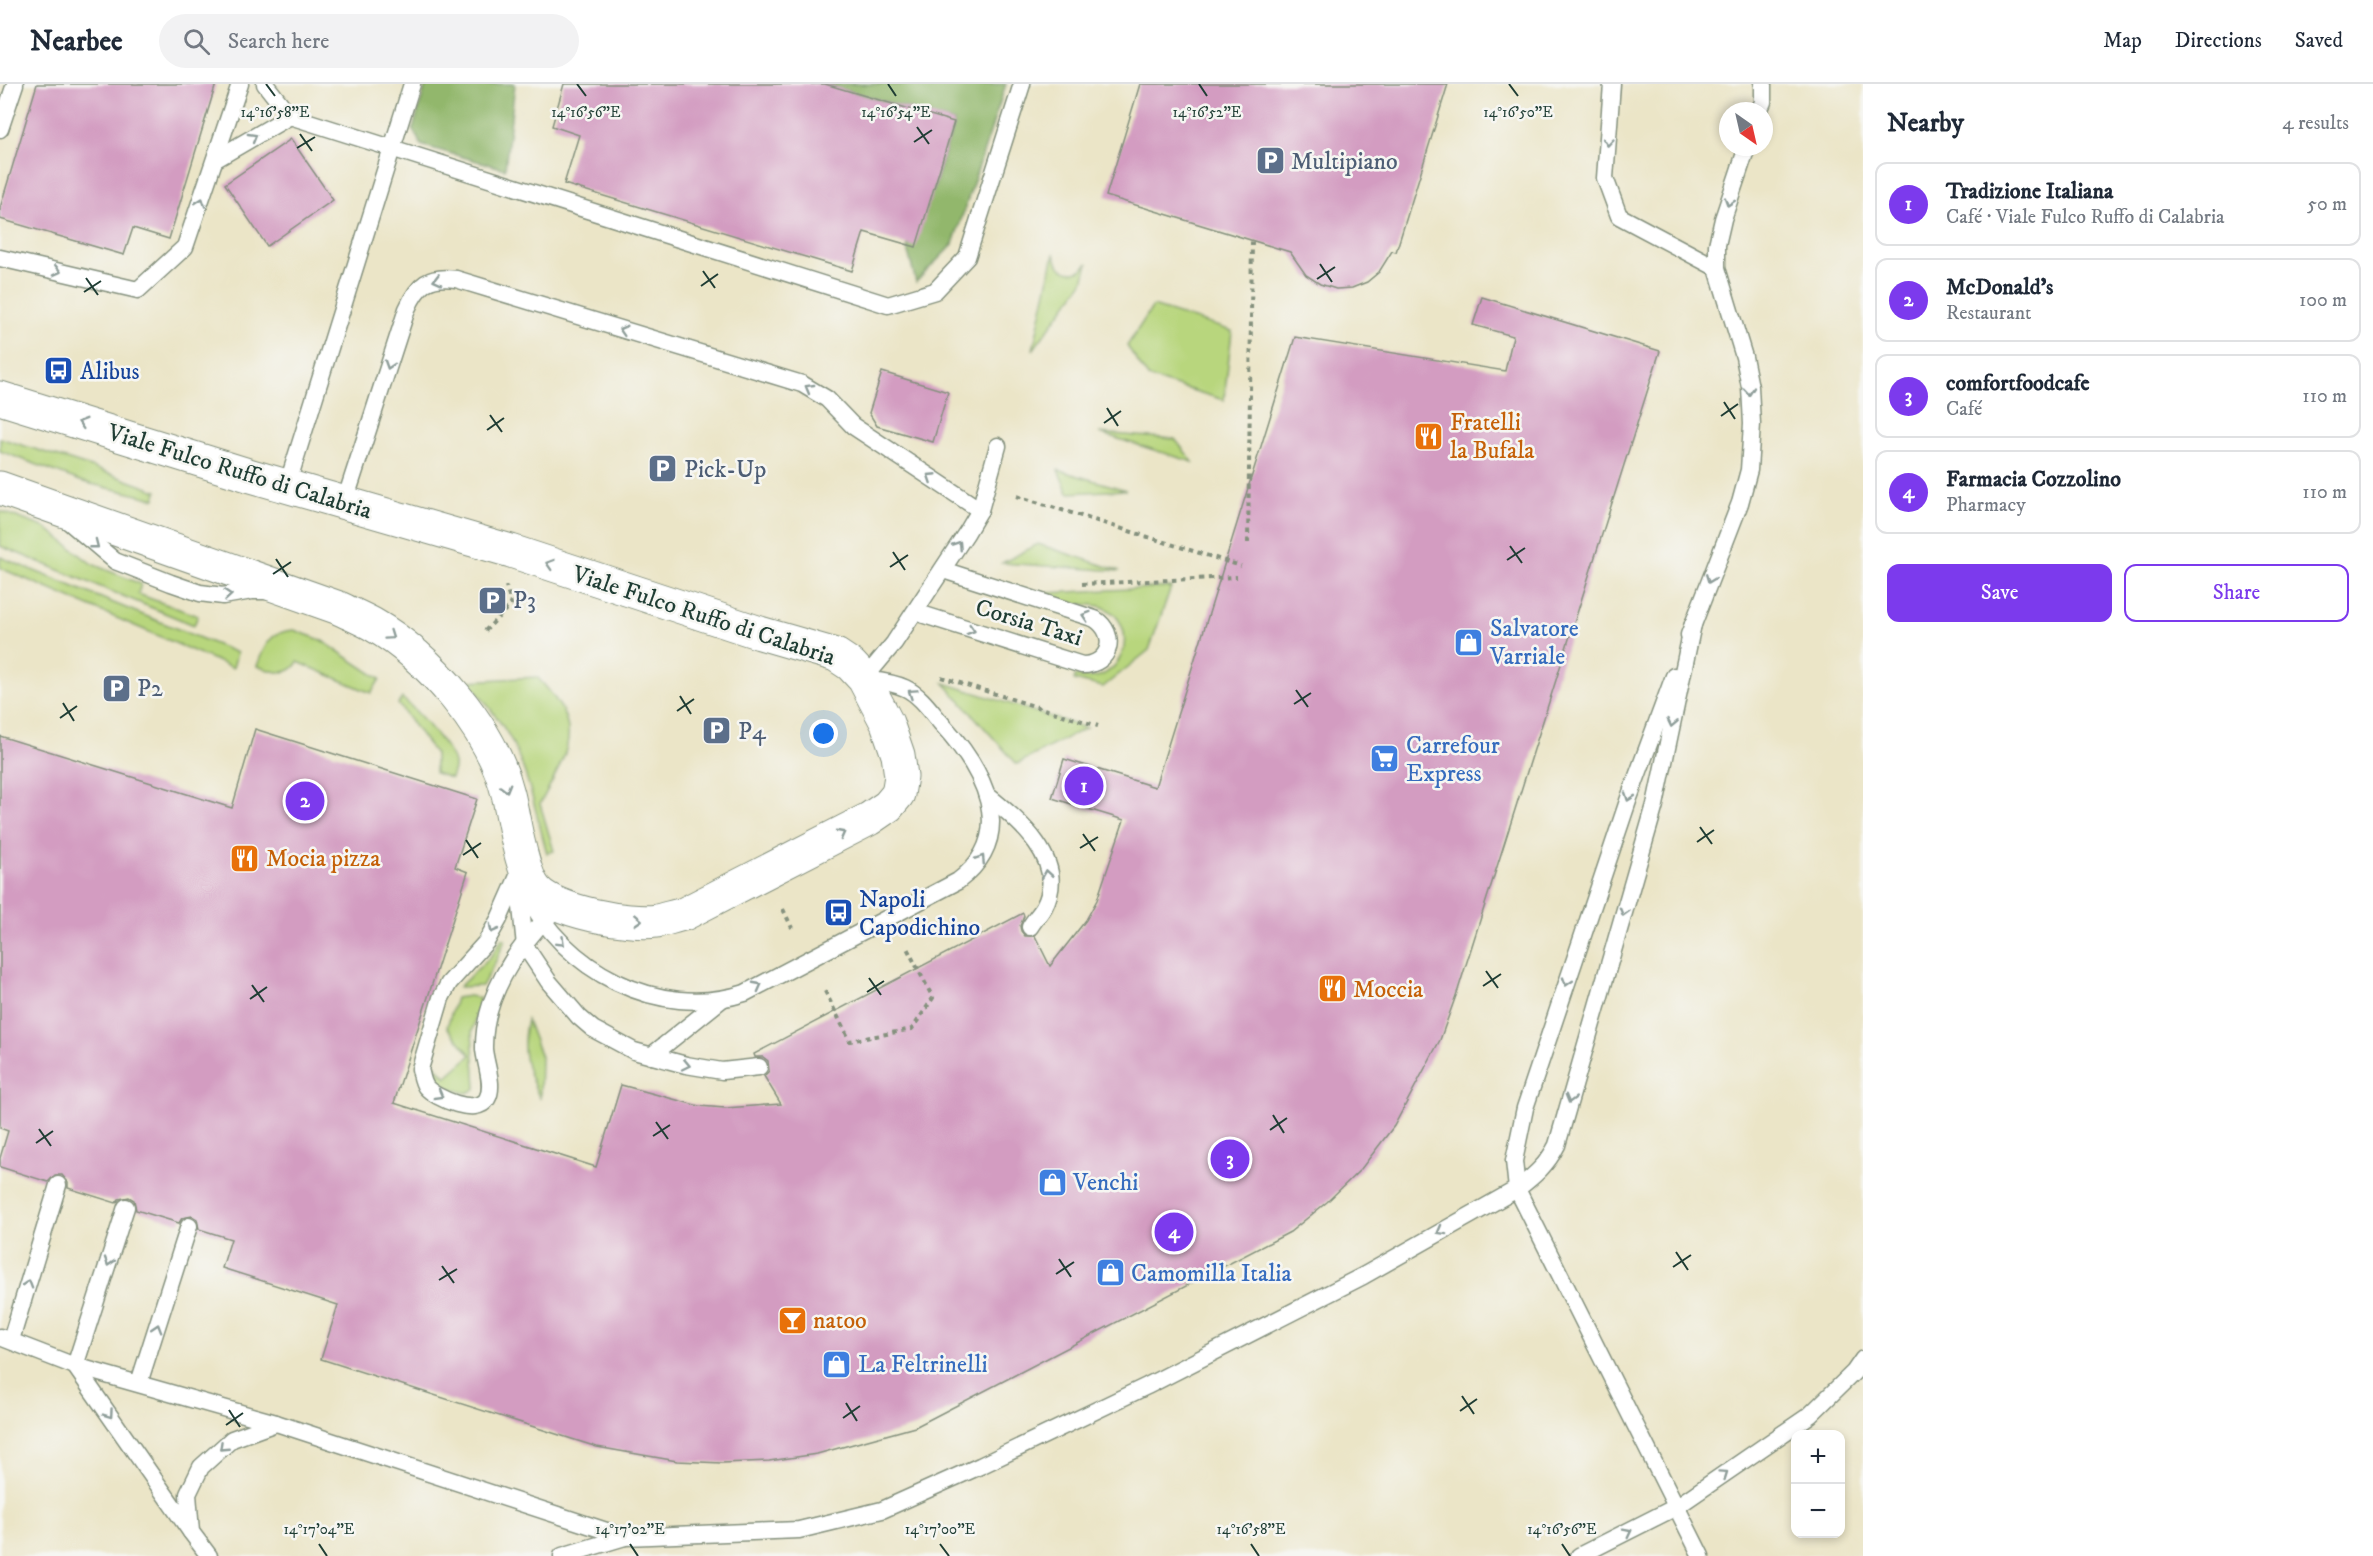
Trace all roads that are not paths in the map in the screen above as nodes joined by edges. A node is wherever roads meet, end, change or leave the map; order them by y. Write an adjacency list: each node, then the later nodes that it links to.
1 (15, 84): 12 (lane)
2 (240, 84): 15 (lane)
3 (265, 84): 11 (lane)
4 (412, 84): 13 (lane)
5 (1022, 84): 13 (lane)
6 (1612, 84): 17 (lane, one-way to 17)
7 (1763, 84): 9 (lane)
8 (1777, 84): 10 (lane)
9 (1761, 102)
10 (1764, 102)
11 (290, 116): 13 (lane); 15 (lane, one-way to 11)
12 (0, 129)
13 (392, 148): 20 (lane)
14 (1744, 156): 17 (lane, one-way to 17)
15 (216, 159): 16 (lane, one-way to 15)
16 (0, 258)
17 (1717, 268): 26 (lane, one-way to 26)
18 (0, 398): 20 (main road, Viale Fulco Ruffo di Calabria, one-way to 18)
19 (998, 446): 23 (lane)
20 (287, 486): 22 (main road, Viale Fulco Ruffo di Calabria)
21 (0, 488): 29 (main road, Viale Fulco Ruffo di Calabria, one-way to 29)
22 (344, 504): 23 (lane, one-way to 22); 27 (main road, Viale Fulco Ruffo di Calabria, one-way to 22)
23 (980, 510): 24 (lane, one-way to 23)
24 (943, 570): 25 (lane); 25 (lane, Corsia Taxi, one-way to 24)
25 (915, 612): 27 (lane)
26 (1693, 624): 37 (lane, one-way to 37); 37 (lane, one-way to 37)
27 (864, 679): 28 (lane, one-way to 27); 30 (main road, Viale Fulco Ruffo di Calabria, one-way to 27)
28 (987, 795): 31 (lane, one-way to 28); 33 (lane, one-way to 28)
29 (520, 866): 30 (main road, Viale Fulco Ruffo di Calabria); 32 (lane); 32 (lane, one-way to 32)
30 (551, 915): 32 (lane); 33 (lane, one-way to 33)
31 (1030, 927)
32 (525, 946): 34 (lane)
33 (722, 999): 34 (lane)
34 (651, 1056): 35 (lane, one-way to 35)
35 (759, 1066)
36 (58, 1185): 40 (lane, one-way to 36)
37 (1517, 1189): 45 (lane); 47 (lane, one-way to 47)
38 (126, 1207): 42 (lane, one-way to 42)
39 (189, 1226): 43 (lane, one-way to 39)
40 (5, 1339): 42 (lane)
41 (1863, 1359): 45 (lane, one-way to 41)
42 (75, 1366): 43 (lane); 46 (lane, one-way to 46)
43 (140, 1383): 44 (lane)
44 (276, 1423): 46 (lane, one-way to 46); 47 (lane)
45 (1676, 1508): 50 (lane, one-way to 45); 51 (lane)
46 (192, 1532): 48 (lane)
47 (625, 1537): 49 (lane)
48 (209, 1556)
49 (562, 1556)
50 (1579, 1556)
51 (1701, 1556)

